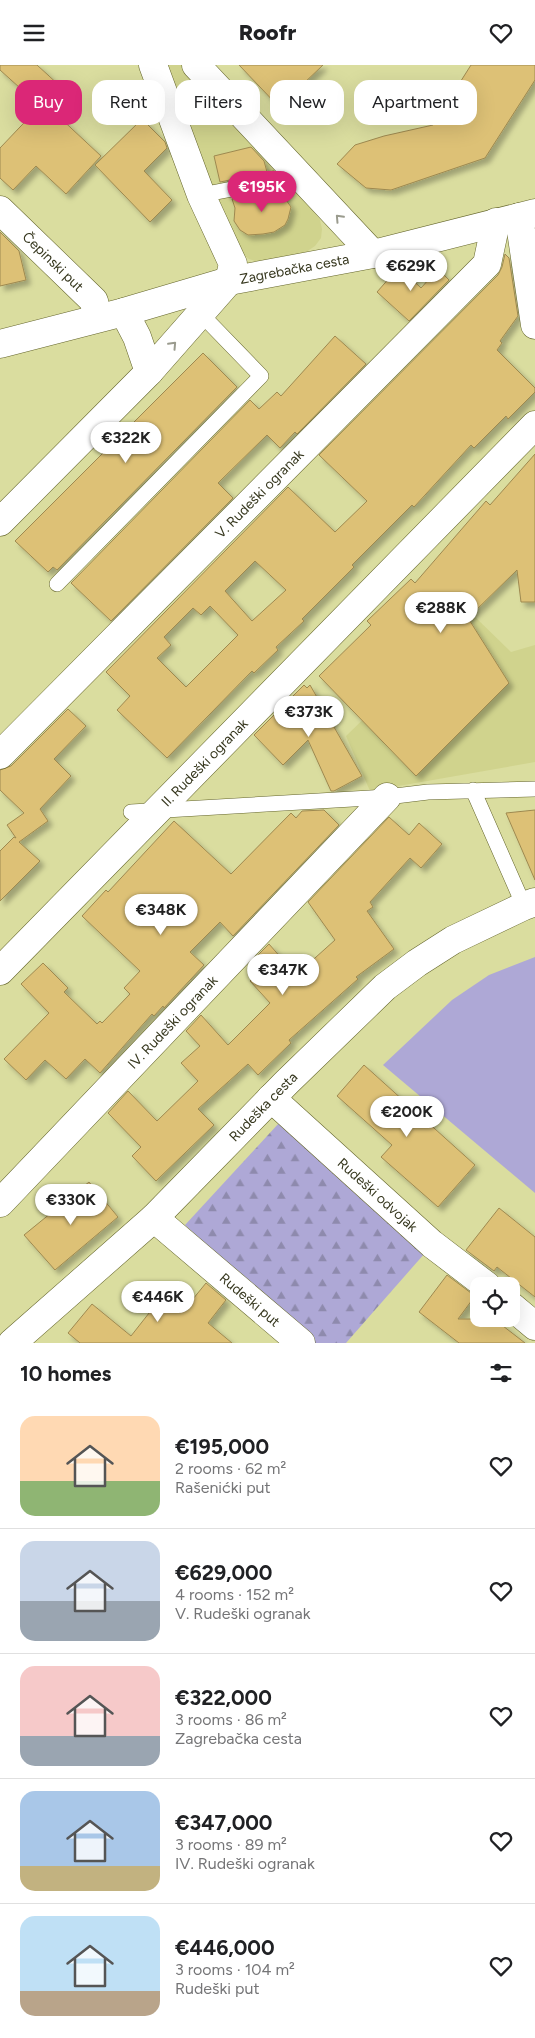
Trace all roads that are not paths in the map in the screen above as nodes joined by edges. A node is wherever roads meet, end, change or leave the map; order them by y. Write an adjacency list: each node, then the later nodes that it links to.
1 (153, 65): 4 (street)
2 (196, 65): 3 (street)
3 (300, 176): 4 (lane); 7 (street, one-way to 3)
4 (201, 195): 8 (street)
5 (0, 211): 11 (street, Čepinski put)
6 (516, 217): 7 (street, Zagrebačka cesta); 12 (street); 18 (street, V. Rudeški ogranak)
7 (373, 254): 8 (street, Zagrebačka cesta)
8 (229, 281): 9 (street, Zagrebačka cesta); 10 (street, Zagrebačka cesta)
9 (124, 312): 11 (street, Zagrebačka cesta); 14 (street)
10 (201, 315): 14 (street, Zagrebačka cesta, one-way to 10); 17 (lane)
11 (97, 318): 13 (street, Zagrebačka cesta)
12 (535, 325)
13 (0, 344)
14 (149, 372): 16 (street, Zagrebačka cesta)
15 (535, 425): 22 (street, II. Rudeški ogranak)
16 (0, 522)
17 (57, 585)
18 (0, 755)
19 (535, 789): 20 (lane)
20 (473, 790): 21 (lane); 23 (lane)
21 (387, 797): 22 (lane); 26 (street, IV. Rudeški ogranak)
22 (144, 811): 24 (street, II. Rudeški ogranak)
23 (529, 904): 25 (street, Rudeška cesta)
24 (0, 971)
25 (271, 1098): 27 (street, Rudeška cesta); 28 (street, Rudeški odvojak)
26 (0, 1203)
27 (154, 1218): 31 (street, Rudeška cesta); 32 (street, Rudeški put)
28 (475, 1277)
29 (520, 1314): 30 (street)
30 (535, 1326)
31 (25, 1339)
32 (302, 1343)

